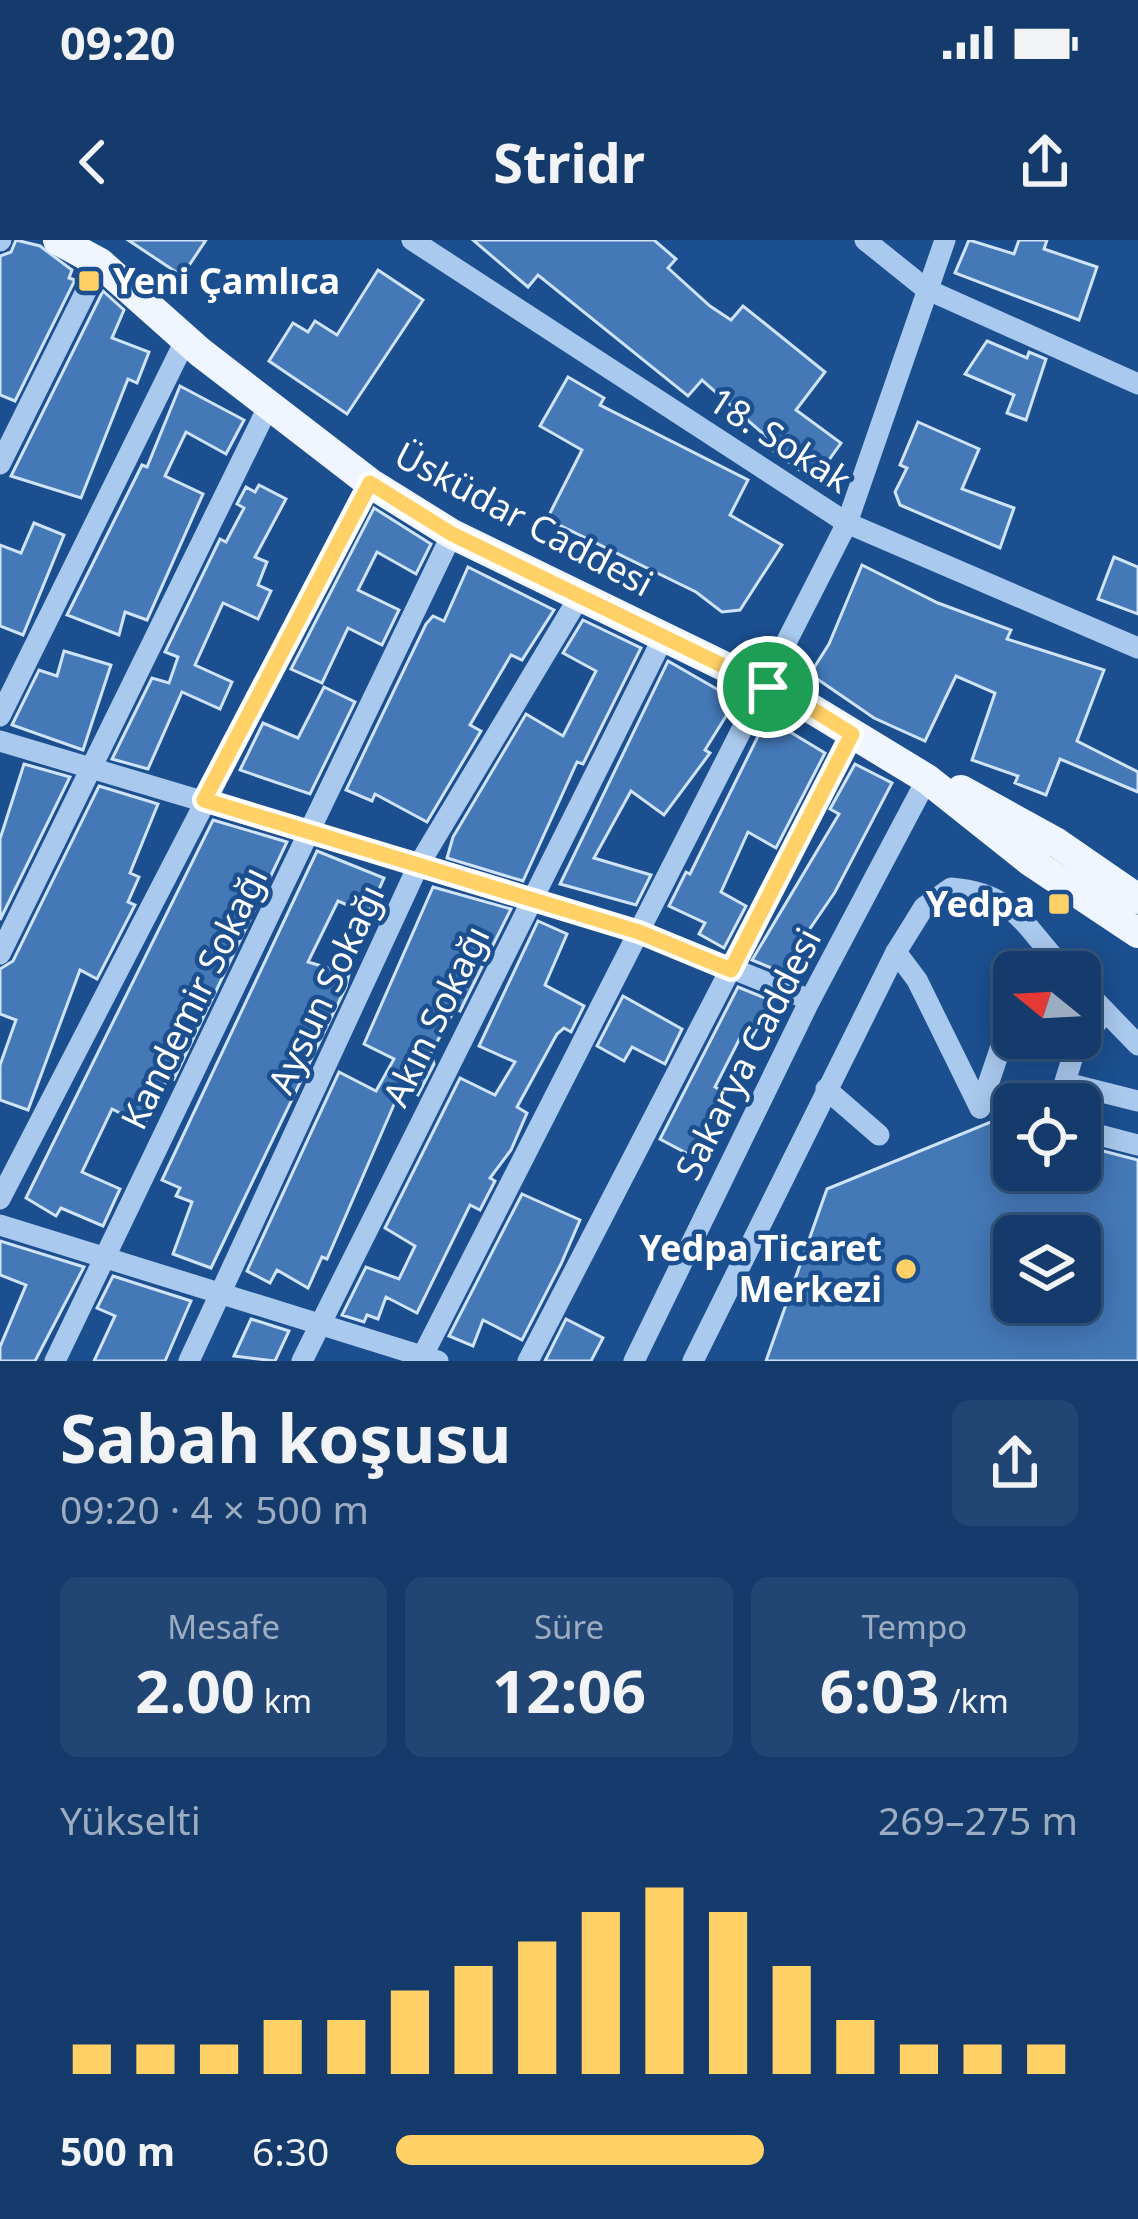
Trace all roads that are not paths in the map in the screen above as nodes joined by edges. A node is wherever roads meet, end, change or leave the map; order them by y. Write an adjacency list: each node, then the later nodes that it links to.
1 (58, 240): 5 (main road, Üsküdar Caddesi)
2 (412, 240): 12 (street, 18. Sokak)
3 (865, 240): 6 (street)
4 (945, 240): 6 (street)
5 (100, 263): 7 (main road, Üsküdar Caddesi); 10 (street)
6 (926, 290): 8 (street); 12 (street)
7 (186, 339): 9 (main road, Üsküdar Caddesi); 18 (street)
8 (1138, 384)
9 (268, 407): 11 (main road, Üsküdar Caddesi); 21 (street)
10 (0, 464)
11 (370, 483): 13 (main road, Üsküdar Caddesi); 23 (street)
12 (848, 524): 16 (street, 18. Sokak); 17 (street)
13 (452, 534): 14 (main road, Üsküdar Caddesi); 24 (street, Kandemir Sokağı)
14 (581, 594): 15 (main road, Üsküdar Caddesi); 25 (street, Aysun Sokağı)
15 (664, 637): 17 (main road, Üsküdar Caddesi); 26 (street, Akın Sokağı)
16 (1138, 648)
17 (768, 687): 19 (main road, Üsküdar Caddesi); 28 (street)
18 (0, 716)
19 (852, 734): 22 (main road, Üsküdar Caddesi); 33 (street)
20 (0, 741): 21 (street)
21 (89, 768): 23 (street); 32 (street)
22 (927, 779): 27 (main road, Üsküdar Caddesi); 29 (main road, Üsküdar Caddesi); 34 (street, Sakarya Caddesi)
23 (204, 800): 24 (street); 46 (street)
24 (311, 832): 25 (street); 48 (street, Kandemir Sokağı)
25 (418, 866): 26 (street); 49 (street, Aysun Sokağı)
26 (531, 899): 28 (street); 50 (street, Akın Sokağı)
27 (1138, 899)
28 (639, 932): 33 (street); 51 (street)
29 (1138, 933)
30 (1046, 949): 31 (street)
31 (896, 952): 38 (street); 40 (street)
32 (0, 954)
33 (731, 970): 34 (street); 55 (street)
34 (810, 1000): 56 (street, Sakarya Caddesi)
35 (1101, 1006): 36 (street)
36 (1106, 1011): 37 (street); 39 (street)
37 (1138, 1045)
38 (997, 1059)
39 (1065, 1083)
40 (826, 1089): 43 (street); 57 (street)
41 (1101, 1097): 42 (street)
42 (1138, 1101)
43 (879, 1135)
44 (1101, 1135): 45 (street)
45 (1138, 1145)
46 (0, 1199)
47 (0, 1225): 48 (street)
48 (105, 1255): 49 (street); 52 (street, Kandemir Sokağı)
49 (223, 1293): 50 (street); 53 (street, Aysun Sokağı)
50 (320, 1325): 51 (street); 54 (street, Akın Sokağı)
51 (427, 1360)
52 (56, 1361)
53 (189, 1361)
54 (302, 1361)
55 (528, 1361)
56 (634, 1361)
57 (694, 1361)

